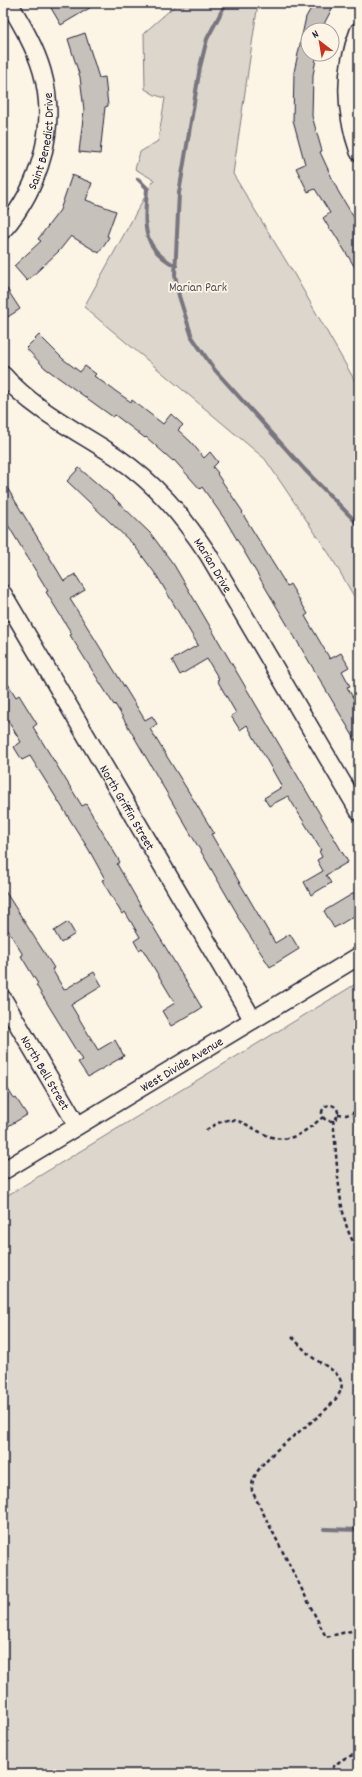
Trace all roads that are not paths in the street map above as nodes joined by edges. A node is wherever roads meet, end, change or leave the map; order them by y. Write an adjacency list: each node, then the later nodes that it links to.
1 (9, 3): 4 (street, Saint Benedict Drive)
2 (359, 31): 3 (street)
3 (359, 152)
4 (3, 230)
5 (3, 375): 7 (street, Marian Drive)
6 (3, 594): 10 (street, North Griffin Street)
7 (359, 811)
8 (359, 956): 10 (street, West Divide Avenue)
9 (3, 999): 11 (street, North Bell Street)
10 (254, 1020): 11 (street, West Divide Avenue)
11 (77, 1125): 12 (street, West Divide Avenue)
12 (3, 1171)

